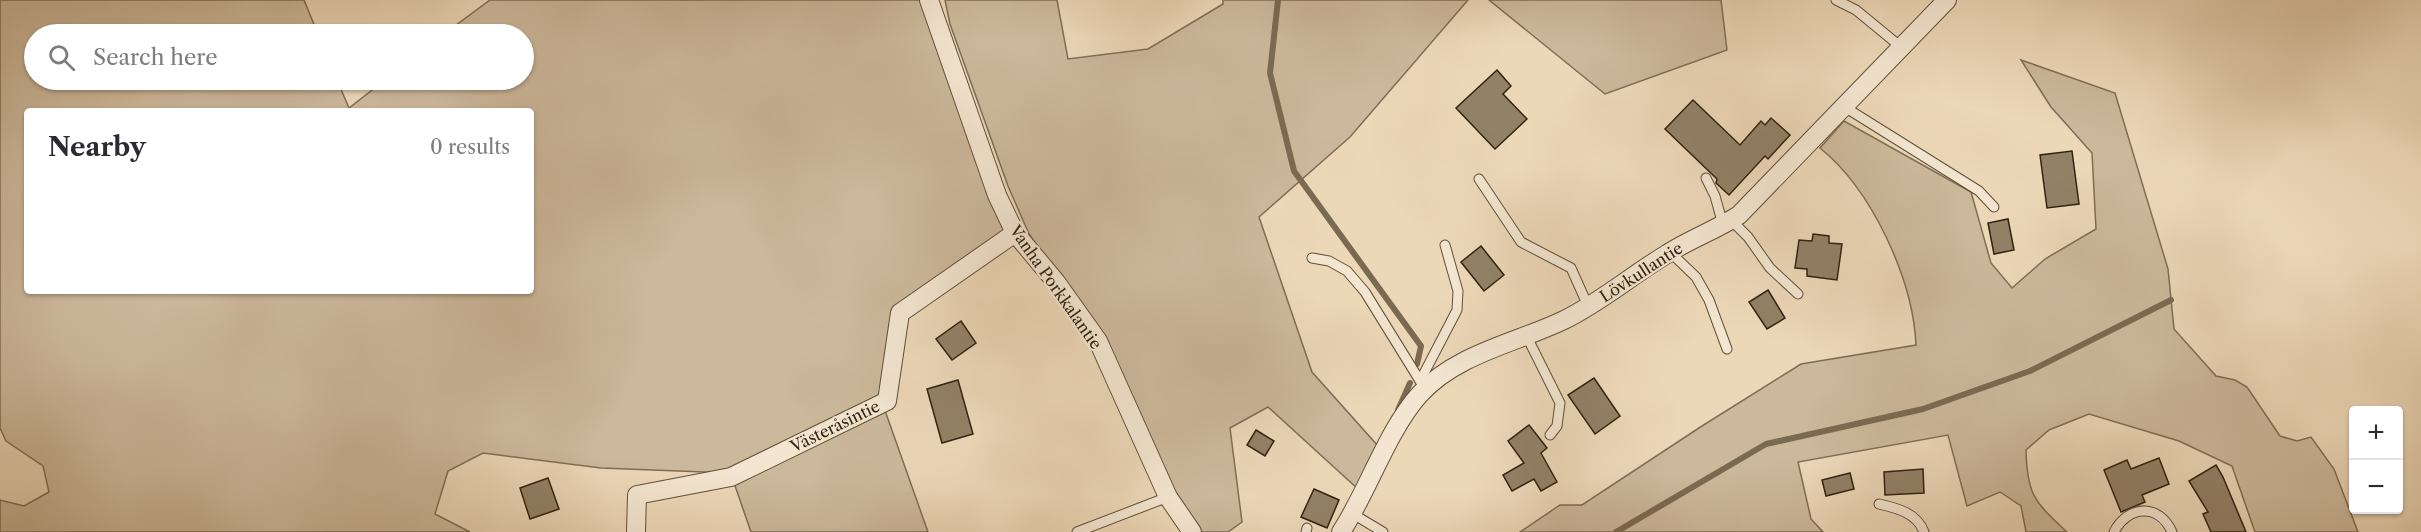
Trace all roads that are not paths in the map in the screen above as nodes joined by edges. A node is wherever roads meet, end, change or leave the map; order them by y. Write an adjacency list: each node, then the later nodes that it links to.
1 (929, 0): 10 (street, Vanha Porkkalantie)
2 (1836, 0): 4 (lane)
3 (1947, 0): 4 (street, Lövkullantie)
4 (1901, 47): 5 (street, Lövkullantie)
5 (1843, 106): 8 (lane); 9 (street, Lövkullantie)
6 (1706, 178): 9 (lane)
7 (1479, 179): 15 (lane)
8 (1994, 207)
9 (1727, 223): 12 (street, Lövkullantie); 14 (lane)
10 (1015, 233): 20 (street, Vanha Porkkalantie); 23 (street, Västeråsintie)
11 (1445, 245): 18 (lane)
12 (1670, 252): 15 (street, Lövkullantie); 17 (lane)
13 (1312, 258): 18 (lane)
14 (1798, 294)
15 (1588, 306): 16 (street, Lövkullantie)
16 (1527, 337): 18 (street, Lövkullantie); 19 (lane)
17 (1727, 349)
18 (1422, 385): 22 (street, Lövkullantie)
19 (1550, 435)
20 (1168, 497): 24 (lane); 25 (street, Vanha Porkkalantie)
21 (1879, 504): 28 (lane)
22 (1353, 514): 26 (street, Lövkullantie); 27 (lane)
23 (636, 532)
24 (1077, 532)
25 (1192, 532)
26 (1341, 532)
27 (1383, 532)
28 (1924, 532)
29 (2114, 532): 30 (lane)
30 (2172, 532)

